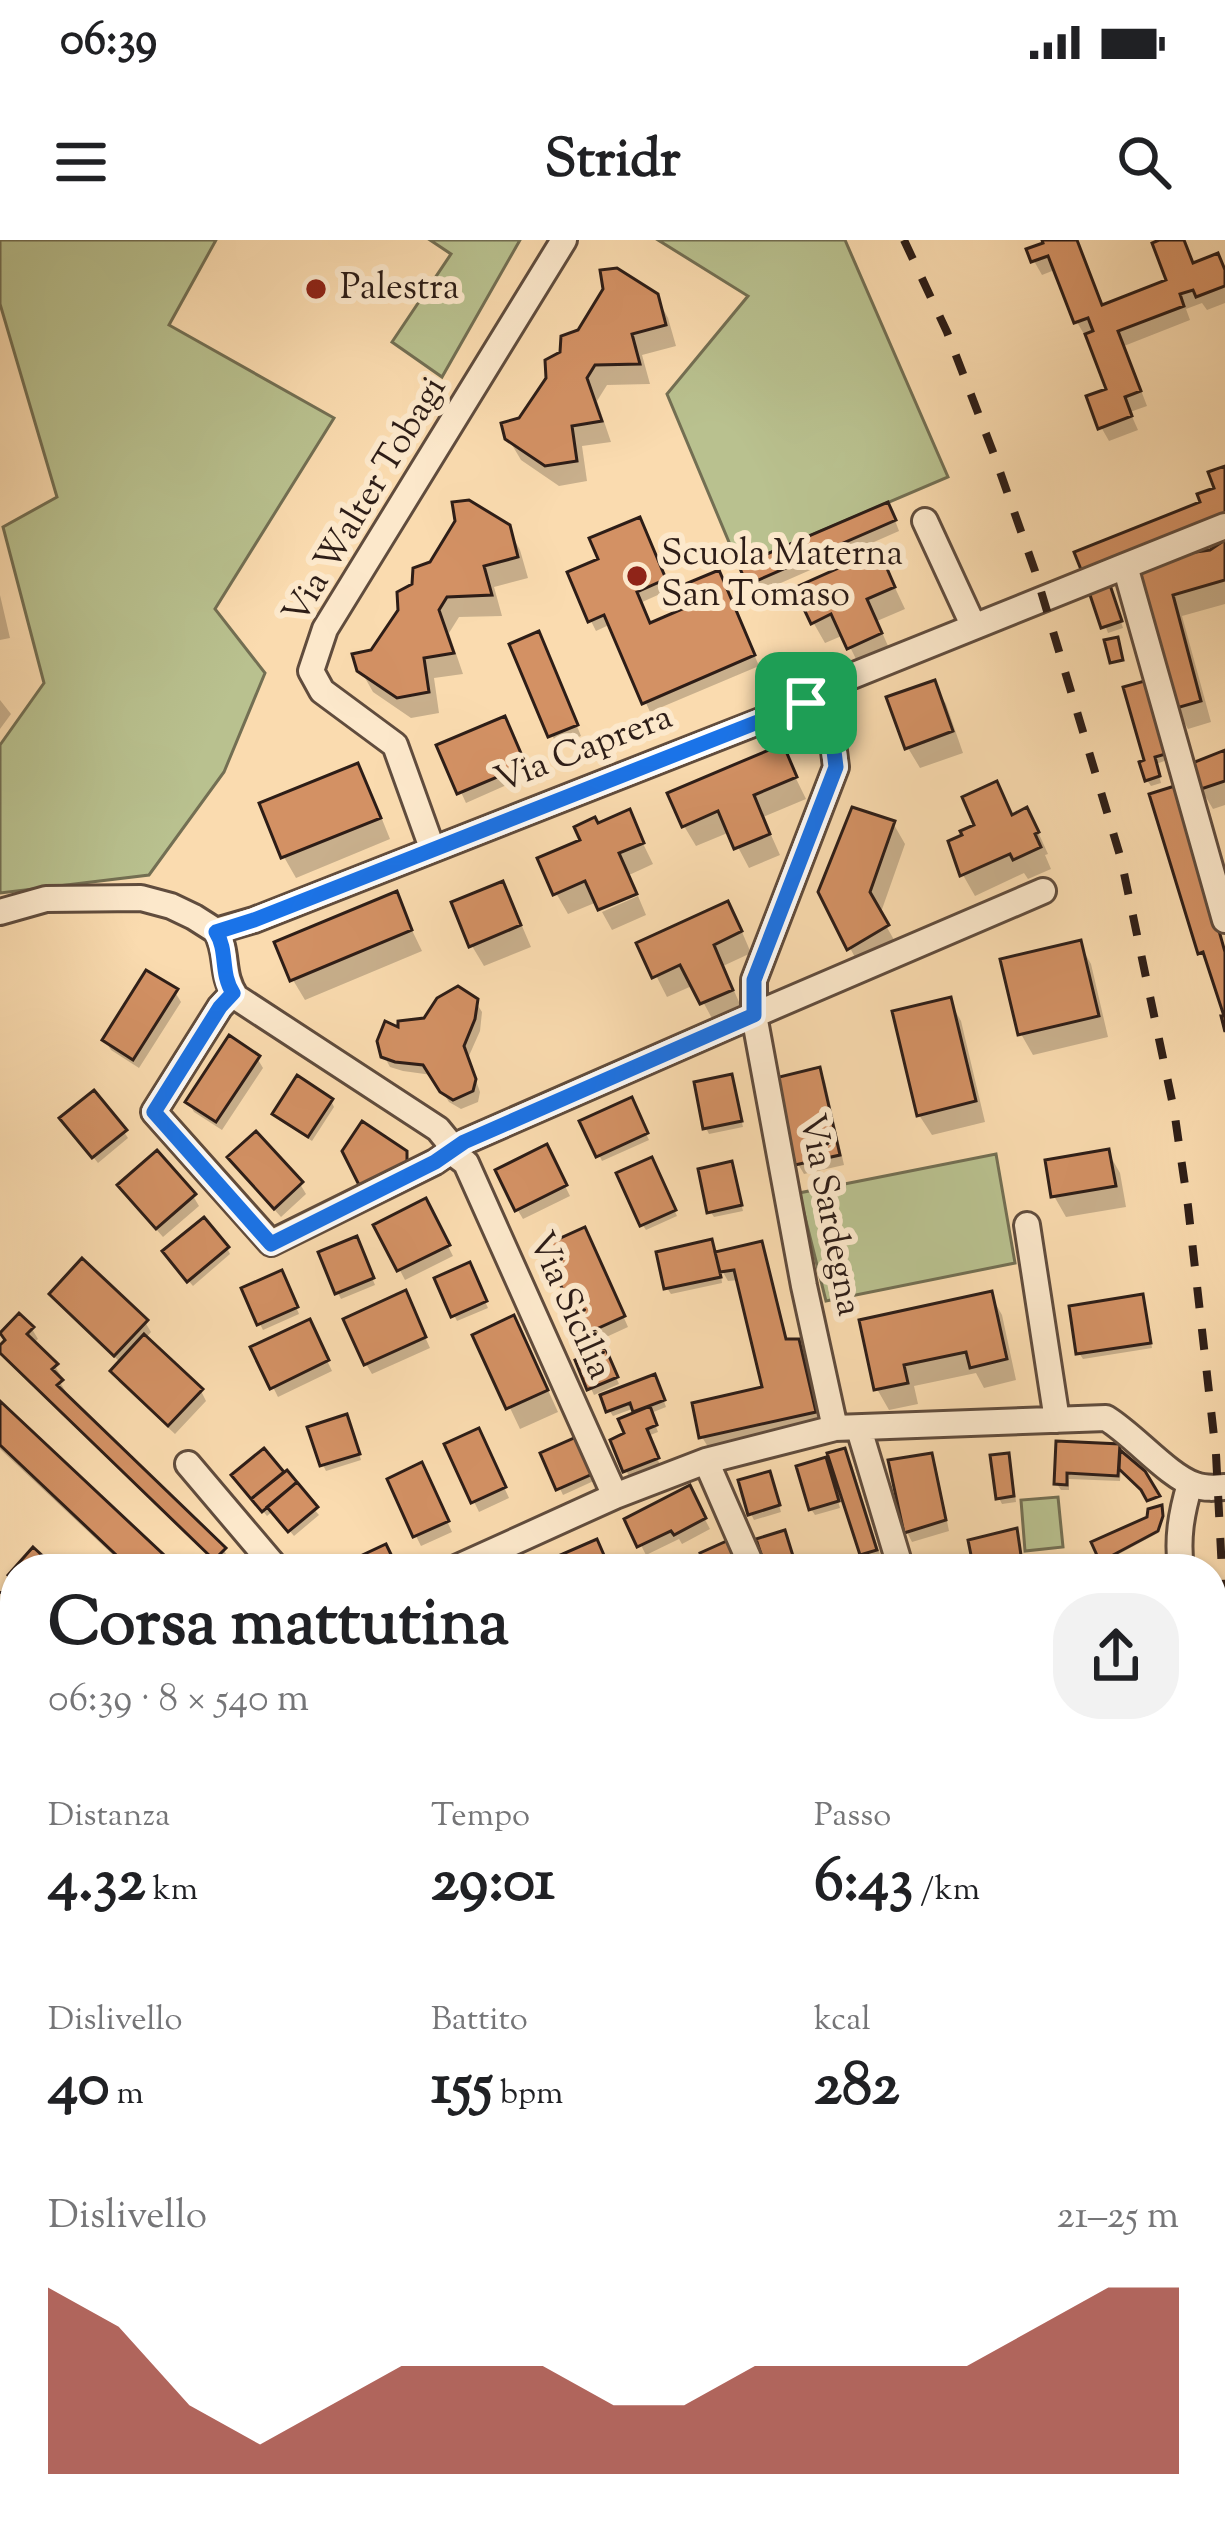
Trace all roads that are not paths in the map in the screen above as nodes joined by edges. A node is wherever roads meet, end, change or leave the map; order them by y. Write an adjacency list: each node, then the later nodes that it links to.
1 (564, 240): 7 (street, Via Walter Tobagi)
2 (925, 521): 5 (street)
3 (1225, 526): 4 (street, Via Caprera)
4 (1125, 566): 5 (street, Via Caprera); 10 (street)
5 (973, 625): 6 (street, Via Caprera)
6 (806, 703): 7 (street, Via Caprera); 13 (street, Via Sardegna)
7 (432, 848): 11 (street, Via Caprera)
8 (1043, 891): 13 (street)
9 (0, 912): 11 (street)
10 (1225, 920)
11 (216, 932): 12 (street)
12 (233, 993): 14 (street, Via Sicilia); 14 (street)
13 (754, 1015): 14 (street); 17 (street, Via Sardegna)
14 (450, 1151): 22 (street, Via Sicilia)
15 (1027, 1225): 16 (street)
16 (1057, 1420): 17 (street); 20 (street)
17 (847, 1429): 18 (street); 26 (street, Via Sardegna)
18 (706, 1461): 22 (street); 25 (street)
19 (188, 1464): 23 (street)
20 (1190, 1484): 21 (street); 27 (street)
21 (1225, 1487)
22 (615, 1496): 24 (street)
23 (264, 1554)
24 (487, 1554)
25 (746, 1554)
26 (895, 1554)
27 (1179, 1554)

